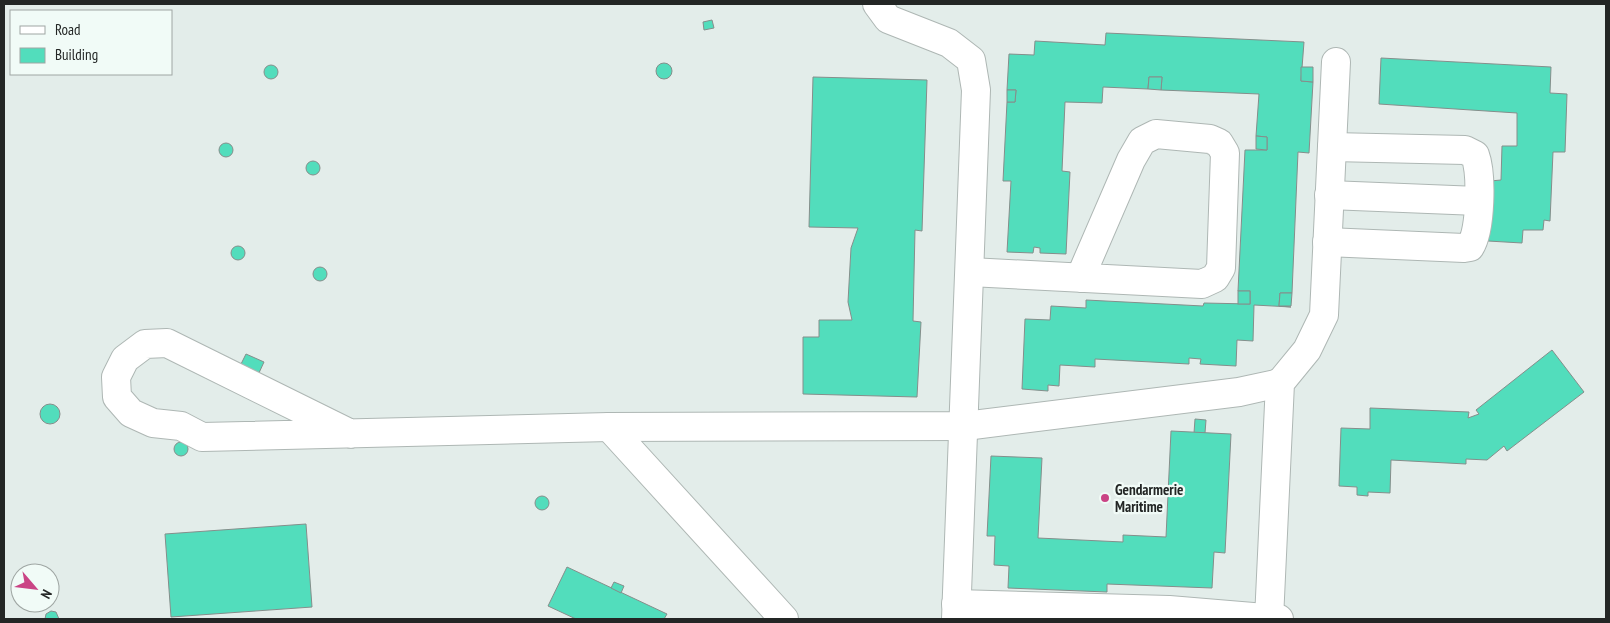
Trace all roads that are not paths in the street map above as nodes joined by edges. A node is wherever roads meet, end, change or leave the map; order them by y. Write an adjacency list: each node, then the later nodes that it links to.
1 (877, 4): 7 (street)
2 (1336, 62): 3 (street)
3 (1332, 147): 4 (street); 5 (street)
4 (1329, 195): 5 (street); 6 (street)
5 (1478, 201): 6 (street)
6 (1327, 242): 9 (street)
7 (970, 272): 8 (street); 10 (street)
8 (1080, 278): 8 (street)
9 (1280, 383): 10 (street); 16 (street)
10 (965, 426): 11 (street); 13 (street)
11 (609, 427): 12 (street); 15 (street)
12 (351, 434): 12 (street)
13 (956, 612): 14 (street)
14 (1169, 614): 16 (street)
15 (784, 619)
16 (1269, 619): 17 (street)
17 (1279, 619)

